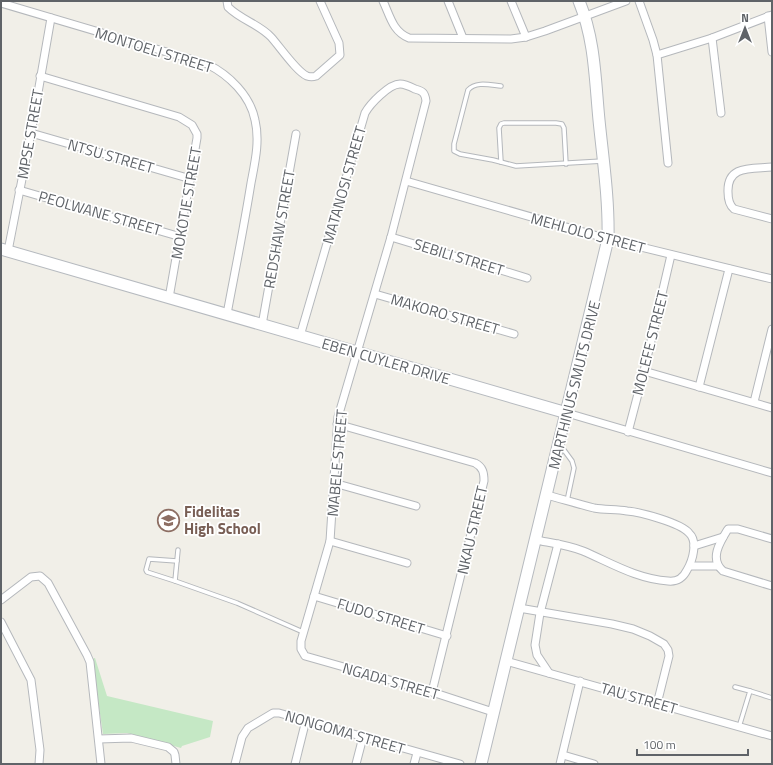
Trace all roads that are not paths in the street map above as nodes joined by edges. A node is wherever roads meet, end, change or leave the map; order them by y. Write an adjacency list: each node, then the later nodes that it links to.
1 (227, 1): 2 (street)
2 (320, 1)
3 (383, 1): 14 (street)
4 (448, 1): 14 (street)
5 (511, 1): 13 (street)
6 (579, 1): 11 (street, MARTHINUS SMUTS DRIVE)
7 (626, 1): 11 (street)
8 (639, 1): 17 (street)
9 (1, 2): 12 (street, MONTOELI STREET)
10 (770, 16): 15 (street); 16 (street)
11 (585, 17): 13 (street); 24 (street, MARTHINUS SMUTS DRIVE)
12 (51, 18): 18 (street, MPSE STREET); 43 (street, MONTOELI STREET)
13 (526, 36): 14 (street)
14 (463, 38)
15 (712, 38): 17 (street); 21 (street)
16 (772, 52)
17 (657, 55): 26 (street)
18 (40, 76): 22 (street, MPSE STREET); 29 (street, MOKOTJE STREET)
19 (501, 86): 25 (lane)
20 (426, 101): 30 (street, MABELE STREET); 47 (street, MATANOSI STREET)
21 (721, 113)
22 (31, 133): 29 (street, NTSU STREET); 31 (street, MPSE STREET)
23 (296, 134): 44 (street, REDSHAW STREET)
24 (604, 161): 27 (lane); 35 (street, MARTHINUS SMUTS DRIVE)
25 (501, 162): 27 (lane); 27 (lane)
26 (668, 163)
27 (566, 164)
28 (772, 167): 32 (street)
29 (191, 179): 33 (street, MOKOTJE STREET)
30 (406, 181): 34 (street, MABELE STREET); 35 (street, MEHLOLO STREET)
31 (19, 190): 33 (street, PEOLWANE STREET); 36 (street, MPSE STREET)
32 (772, 220)
33 (181, 237): 42 (street, MOKOTJE STREET)
34 (391, 237): 39 (street, SEBILI STREET); 41 (street, MABELE STREET)
35 (608, 239): 37 (street, MEHLOLO STREET); 53 (street, MARTHINUS SMUTS DRIVE)
36 (4, 250): 42 (street, EBEN CUYLER DRIVE)
37 (671, 255): 38 (street, MEHLOLO STREET); 49 (street, MOLEFE STREET)
38 (729, 269): 40 (street, MEHLOLO STREET); 50 (street)
39 (527, 278)
40 (772, 279)
41 (375, 294): 46 (street, MAKORO STREET); 48 (street, MABELE STREET)
42 (169, 298): 43 (street, EBEN CUYLER DRIVE)
43 (227, 314): 44 (street, EBEN CUYLER DRIVE)
44 (262, 325): 47 (street, EBEN CUYLER DRIVE)
45 (772, 329): 51 (street)
46 (514, 334)
47 (300, 336): 48 (street, EBEN CUYLER DRIVE)
48 (356, 353): 53 (street, EBEN CUYLER DRIVE); 54 (street, MABELE STREET)
49 (644, 371): 50 (street); 55 (street, MOLEFE STREET)
50 (699, 387): 51 (street)
51 (754, 402): 52 (street)
52 (772, 408)
53 (566, 413): 55 (street, EBEN CUYLER DRIVE); 56 (street, MARTHINUS SMUTS DRIVE)
54 (337, 424): 58 (street, MABELE STREET); 81 (street, NKAU STREET)
55 (628, 432): 57 (street, EBEN CUYLER DRIVE)
56 (559, 444): 59 (street, MARTHINUS SMUTS DRIVE); 60 (lane)
57 (772, 473)
58 (334, 483): 61 (street); 65 (street, MABELE STREET)
59 (546, 495): 60 (street); 64 (street, MARTHINUS SMUTS DRIVE)
60 (566, 501): 67 (street)
61 (416, 506)
62 (723, 537): 63 (street); 67 (street); 72 (street)
63 (772, 539)
64 (536, 540): 66 (street); 77 (street, MARTHINUS SMUTS DRIVE)
65 (330, 541): 70 (street); 75 (street, MABELE STREET)
66 (558, 544): 71 (street); 78 (street)
67 (694, 546): 71 (street)
68 (178, 550): 69 (lane)
69 (177, 561): 73 (lane); 73 (lane)
70 (406, 563)
71 (690, 566): 72 (street)
72 (717, 566): 74 (street)
73 (175, 581): 80 (lane)
74 (772, 586)
75 (314, 596): 80 (street, MABELE STREET); 81 (street, FUDO STREET)
76 (1, 600): 96 (street)
77 (519, 608): 78 (street); 83 (street, MARTHINUS SMUTS DRIVE)
78 (540, 612): 84 (street); 90 (street)
79 (1, 622): 99 (street)
80 (303, 632): 82 (street, MABELE STREET)
81 (447, 636): 88 (street, NKAU STREET)
82 (301, 640): 88 (street, NGADA STREET)
83 (506, 661): 84 (street, TAU STREET); 91 (street, MARTHINUS SMUTS DRIVE)
84 (549, 673): 85 (street, TAU STREET)
85 (580, 681): 90 (street, TAU STREET); 98 (street)
86 (735, 686): 87 (lane)
87 (750, 691): 89 (lane); 93 (lane)
88 (432, 692): 91 (street, NGADA STREET)
89 (772, 698)
90 (657, 704): 93 (street, TAU STREET)
91 (494, 712): 107 (street, MARTHINUS SMUTS DRIVE)
92 (306, 720): 95 (street, NONGOMA STREET); 102 (street, NONGOMA STREET); 103 (street)
93 (739, 727): 94 (street, TAU STREET)
94 (772, 736)
95 (363, 737): 97 (street, NONGOMA STREET); 104 (street)
96 (99, 739): 100 (street); 101 (street)
97 (417, 753): 105 (street); 106 (street, NONGOMA STREET)
98 (563, 755): 108 (street); 109 (street)
99 (39, 764)
100 (100, 764)
101 (176, 764)
102 (235, 764)
103 (295, 764)
104 (356, 764)
105 (414, 764)
106 (460, 764)
107 (481, 764)
108 (560, 764)
109 (594, 764)

